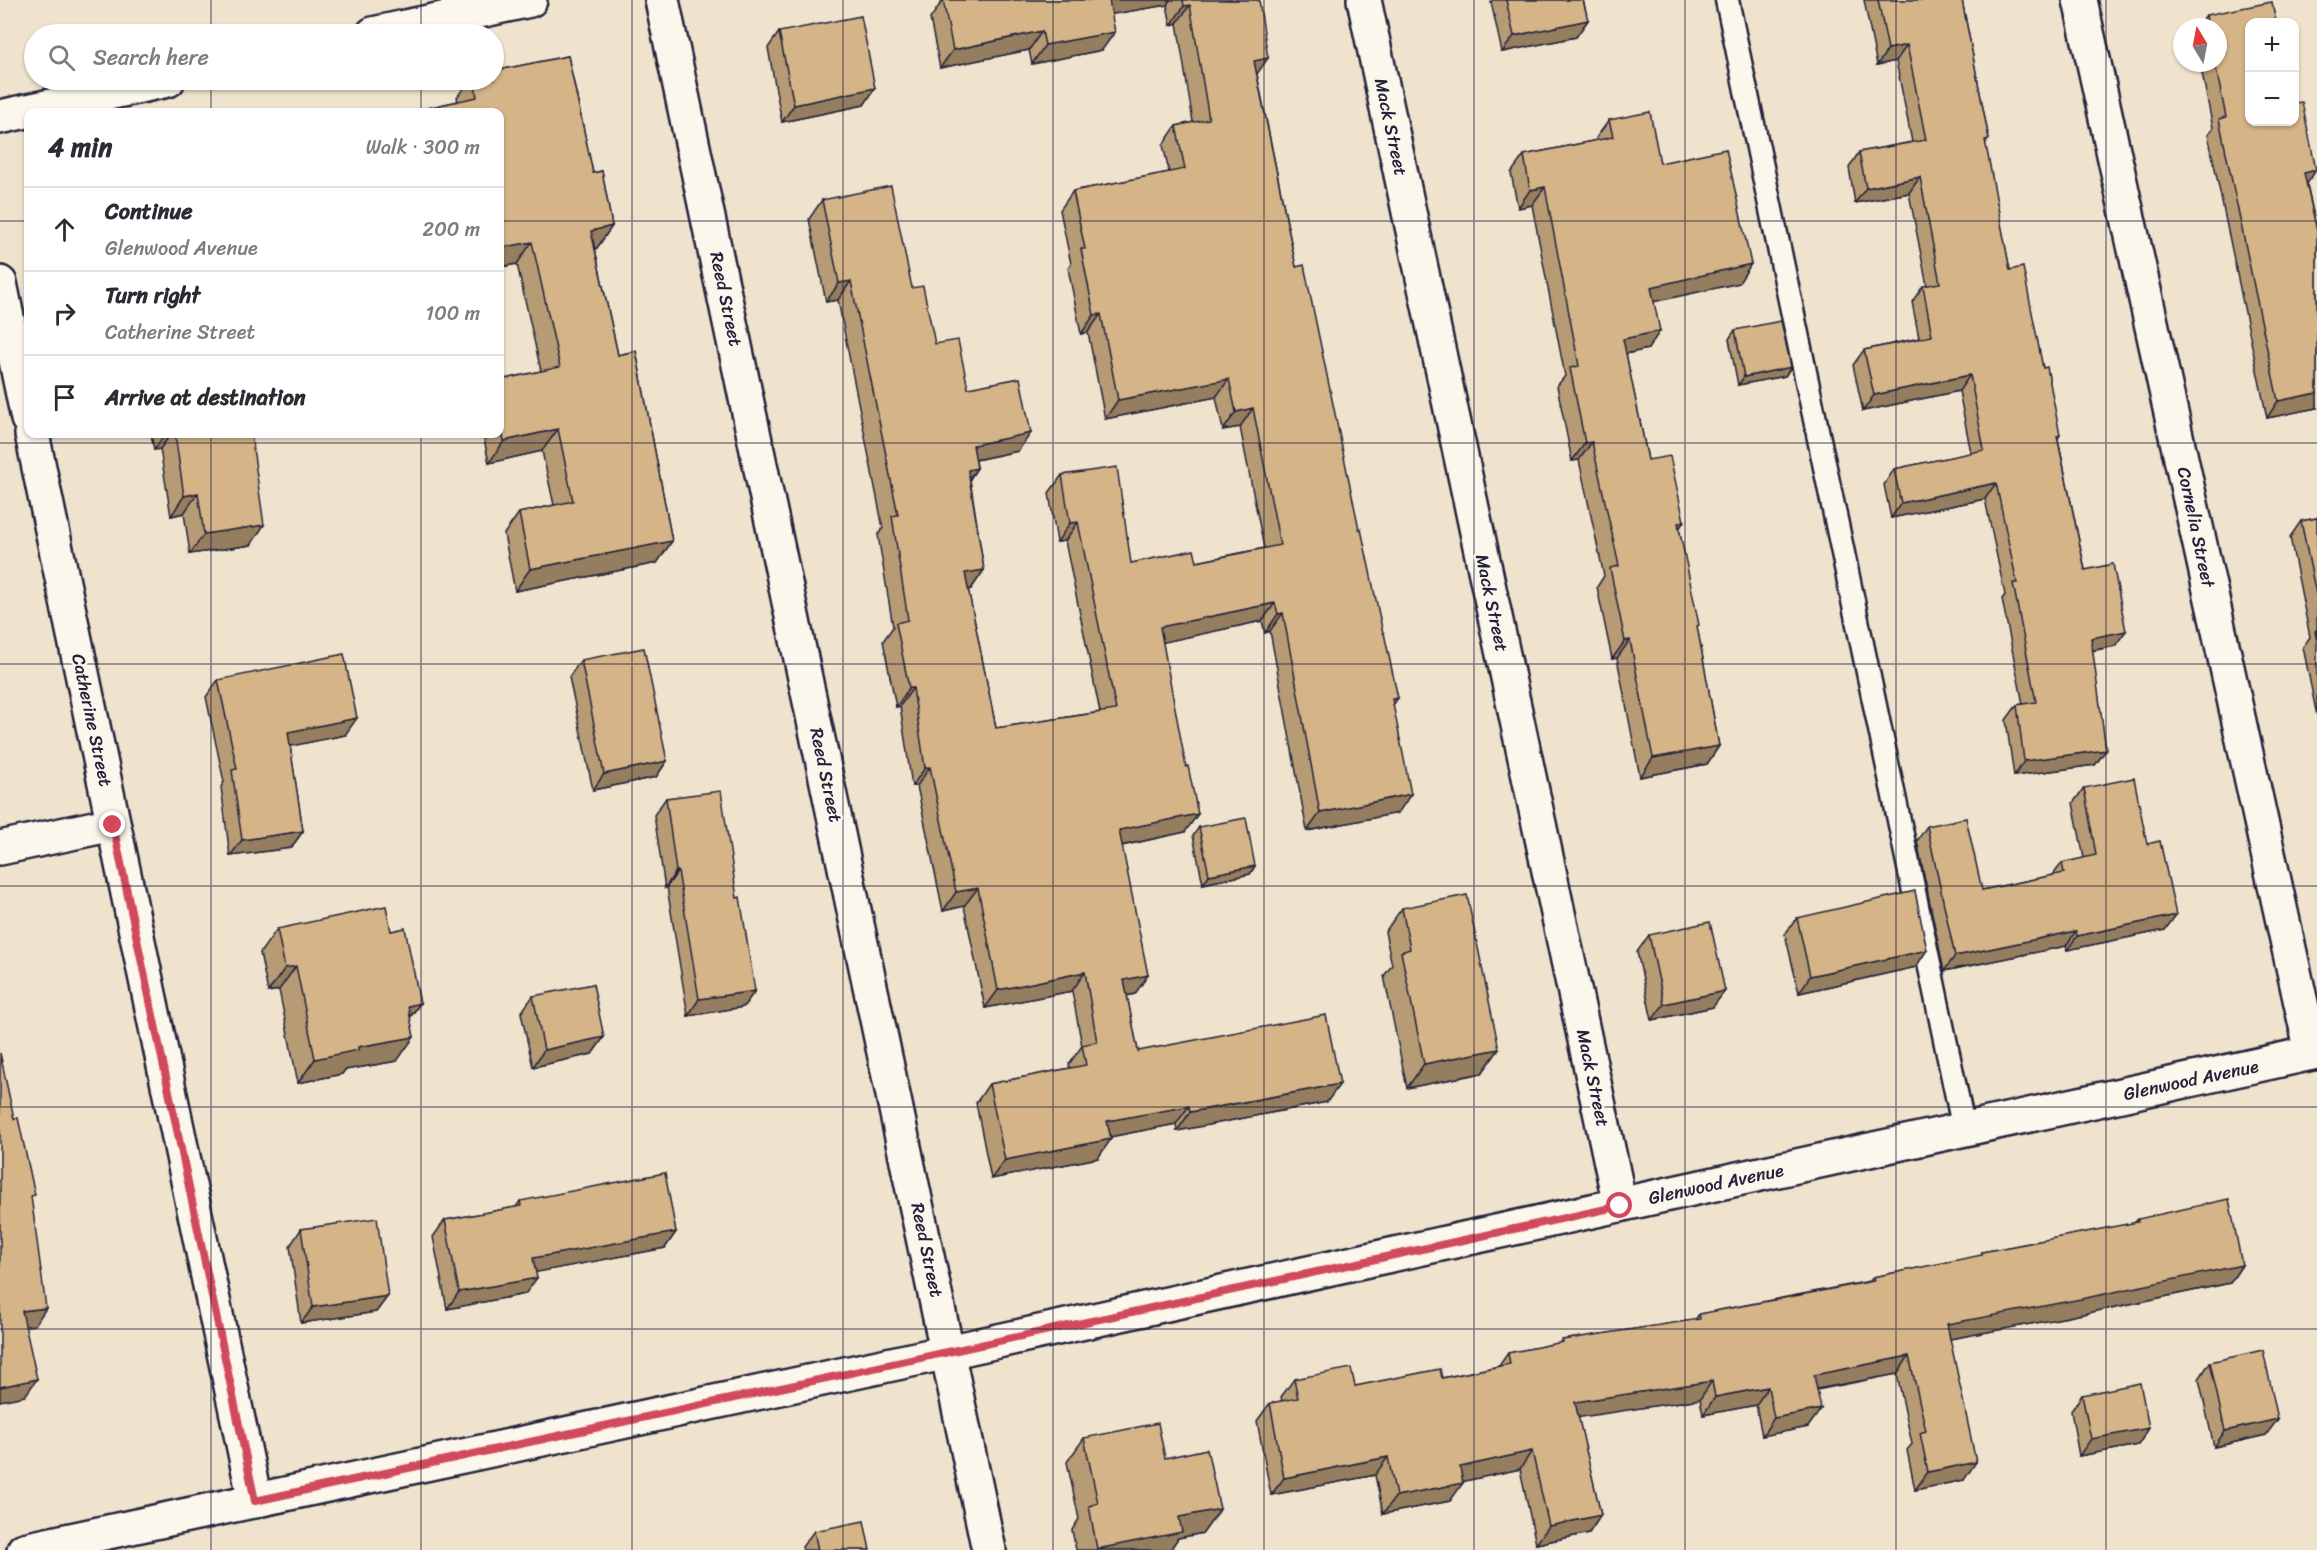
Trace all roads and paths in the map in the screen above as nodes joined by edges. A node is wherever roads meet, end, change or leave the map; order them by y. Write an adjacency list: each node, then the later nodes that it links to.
1 (530, 0): 6 (street)
2 (662, 0): 19 (street, Reed Street)
3 (1364, 0): 18 (street, Mack Street)
4 (1727, 0): 17 (lane)
5 (2080, 0): 16 (street, Cornelia Street)
6 (419, 24)
7 (123, 90): 8 (street)
8 (41, 108)
9 (24, 112): 10 (street)
10 (0, 117)
11 (0, 283): 12 (street)
12 (24, 400)
13 (33, 438): 14 (street, Catherine Street)
14 (113, 825): 15 (street); 20 (street, Catherine Street)
15 (0, 848)
16 (2314, 1053): 17 (street, Glenwood Avenue)
17 (1964, 1130): 18 (street, Glenwood Avenue)
18 (1620, 1206): 19 (street, Glenwood Avenue)
19 (948, 1352): 20 (street, Glenwood Avenue); 22 (street, Reed Street)
20 (255, 1501): 21 (street, Glenwood Avenue)
21 (24, 1550)
22 (989, 1550)

